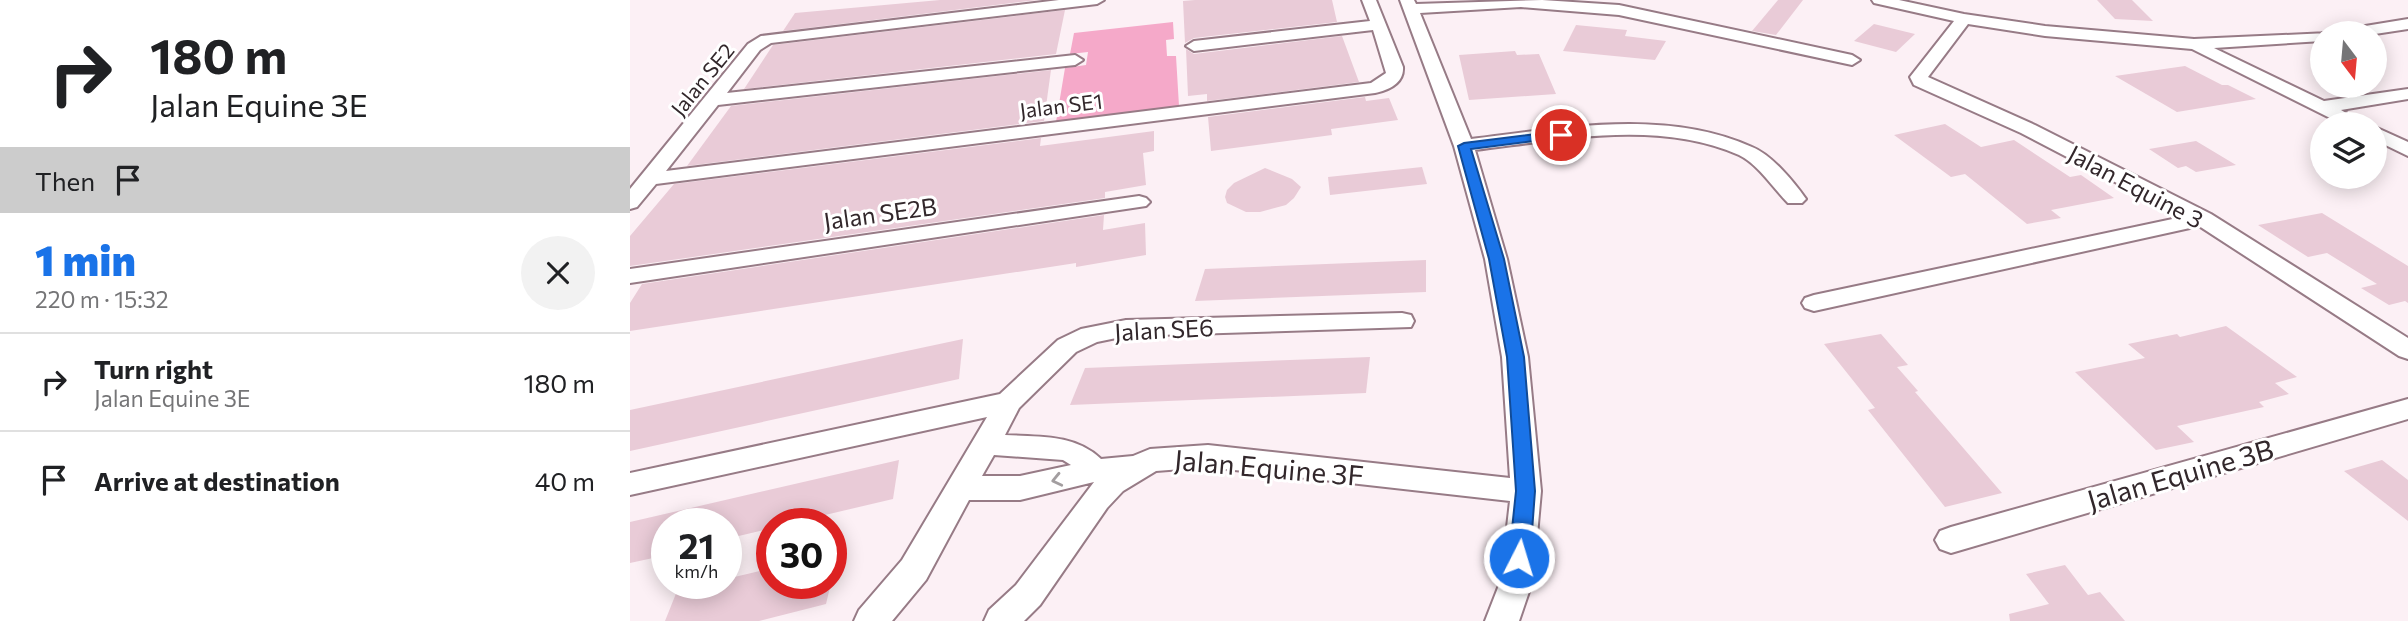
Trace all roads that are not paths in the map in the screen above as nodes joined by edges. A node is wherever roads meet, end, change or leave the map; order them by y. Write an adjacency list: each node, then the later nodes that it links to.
1 (1097, 0): 15 (street, Jalan SE2)
2 (1369, 0): 7 (street, Jalan SE1)
3 (1879, 0): 5 (street)
4 (1408, 5): 13 (street); 19 (street)
5 (1964, 19): 10 (street); 25 (street, Jalan Equine 3)
6 (2408, 24): 8 (street)
7 (1378, 25): 11 (street); 21 (street, Jalan SE1)
8 (2387, 27)
9 (2310, 37): 10 (street)
10 (2194, 44): 16 (street)
11 (1194, 46)
12 (1075, 60): 15 (street)
13 (1852, 60)
14 (2408, 94): 16 (street)
15 (710, 100): 21 (street, Jalan SE2)
16 (2322, 107): 17 (street)
17 (2332, 112)
18 (2387, 139): 20 (street)
19 (1464, 146): 22 (street); 37 (street)
20 (2408, 150)
21 (649, 179): 24 (street)
22 (1795, 200)
23 (1139, 202): 26 (street, Jalan SE2B)
24 (630, 203)
25 (2203, 219): 27 (street); 29 (street, Jalan Equine 3)
26 (630, 276)
27 (1814, 303)
28 (1402, 321): 30 (street, Jalan SE6)
29 (2408, 350)
30 (1009, 402): 32 (street, Jalan SE6); 35 (street)
31 (2408, 409): 38 (street, Jalan Equine 3B)
32 (984, 444): 34 (street); 36 (street, Jalan SE6)
33 (1134, 467): 34 (street); 37 (street, Jalan Equine 3F); 40 (street, Jalan Equine 3F)
34 (1095, 471): 36 (street, one-way to 36)
35 (630, 484)
36 (960, 488): 39 (street, Jalan SE6)
37 (1526, 491): 41 (street)
38 (1951, 540)
39 (871, 621)
40 (1001, 621)
41 (1502, 621)

